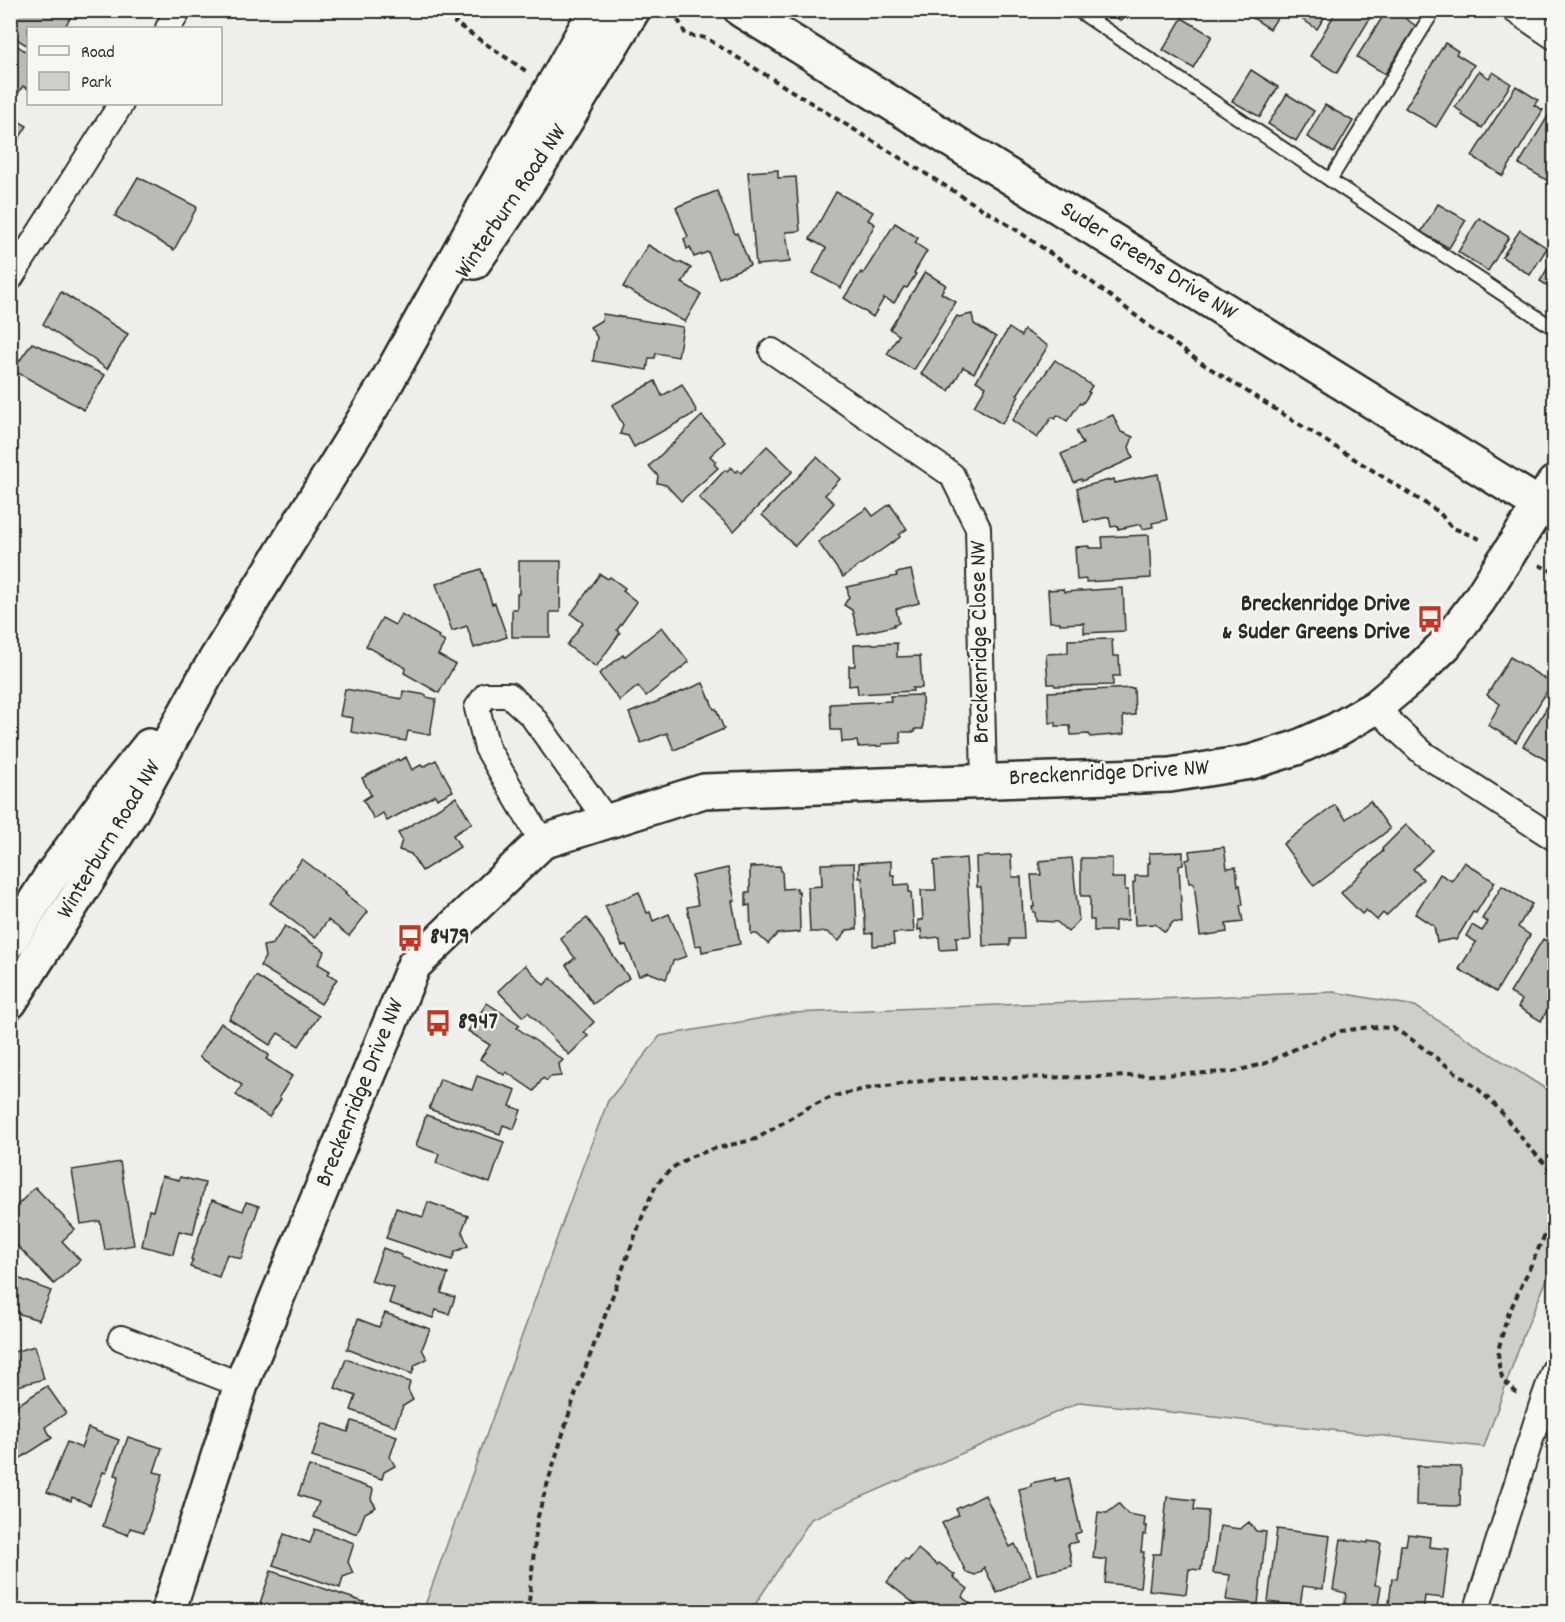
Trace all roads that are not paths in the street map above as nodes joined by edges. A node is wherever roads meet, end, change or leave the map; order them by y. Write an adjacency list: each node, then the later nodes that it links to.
1 (179, 10): 8 (street)
2 (596, 10): 15 (main road, Winterburn Road NW)
3 (633, 10): 15 (main road, Winterburn Road NW)
4 (741, 10): 16 (main road, Suder Greens Drive NW)
5 (1077, 10): 11 (lane)
6 (1434, 10): 11 (lane)
7 (1514, 10): 9 (street)
8 (169, 27)
9 (1554, 37)
10 (120, 105): 12 (street)
11 (1330, 180): 13 (lane)
12 (10, 279)
13 (1550, 325)
14 (772, 351): 19 (street, Breckenridge Close NW)
15 (384, 387): 17 (main road, Winterburn Road NW)
16 (1549, 500): 18 (main road, Breckenridge Drive NW)
17 (205, 677): 23 (main road, Winterburn Road NW); 24 (main road, Winterburn Road NW)
18 (1376, 707): 19 (main road, Breckenridge Drive NW); 21 (street)
19 (984, 781): 20 (main road, Breckenridge Drive NW)
20 (607, 821): 22 (main road, Breckenridge Drive NW); 22 (street)
21 (1554, 838)
22 (542, 842): 27 (main road, Breckenridge Drive NW)
23 (10, 941)
24 (10, 1002)
25 (121, 1338): 27 (street)
26 (1554, 1370): 29 (street)
27 (241, 1385): 28 (main road, Breckenridge Drive NW)
28 (168, 1611)
29 (1476, 1611)

